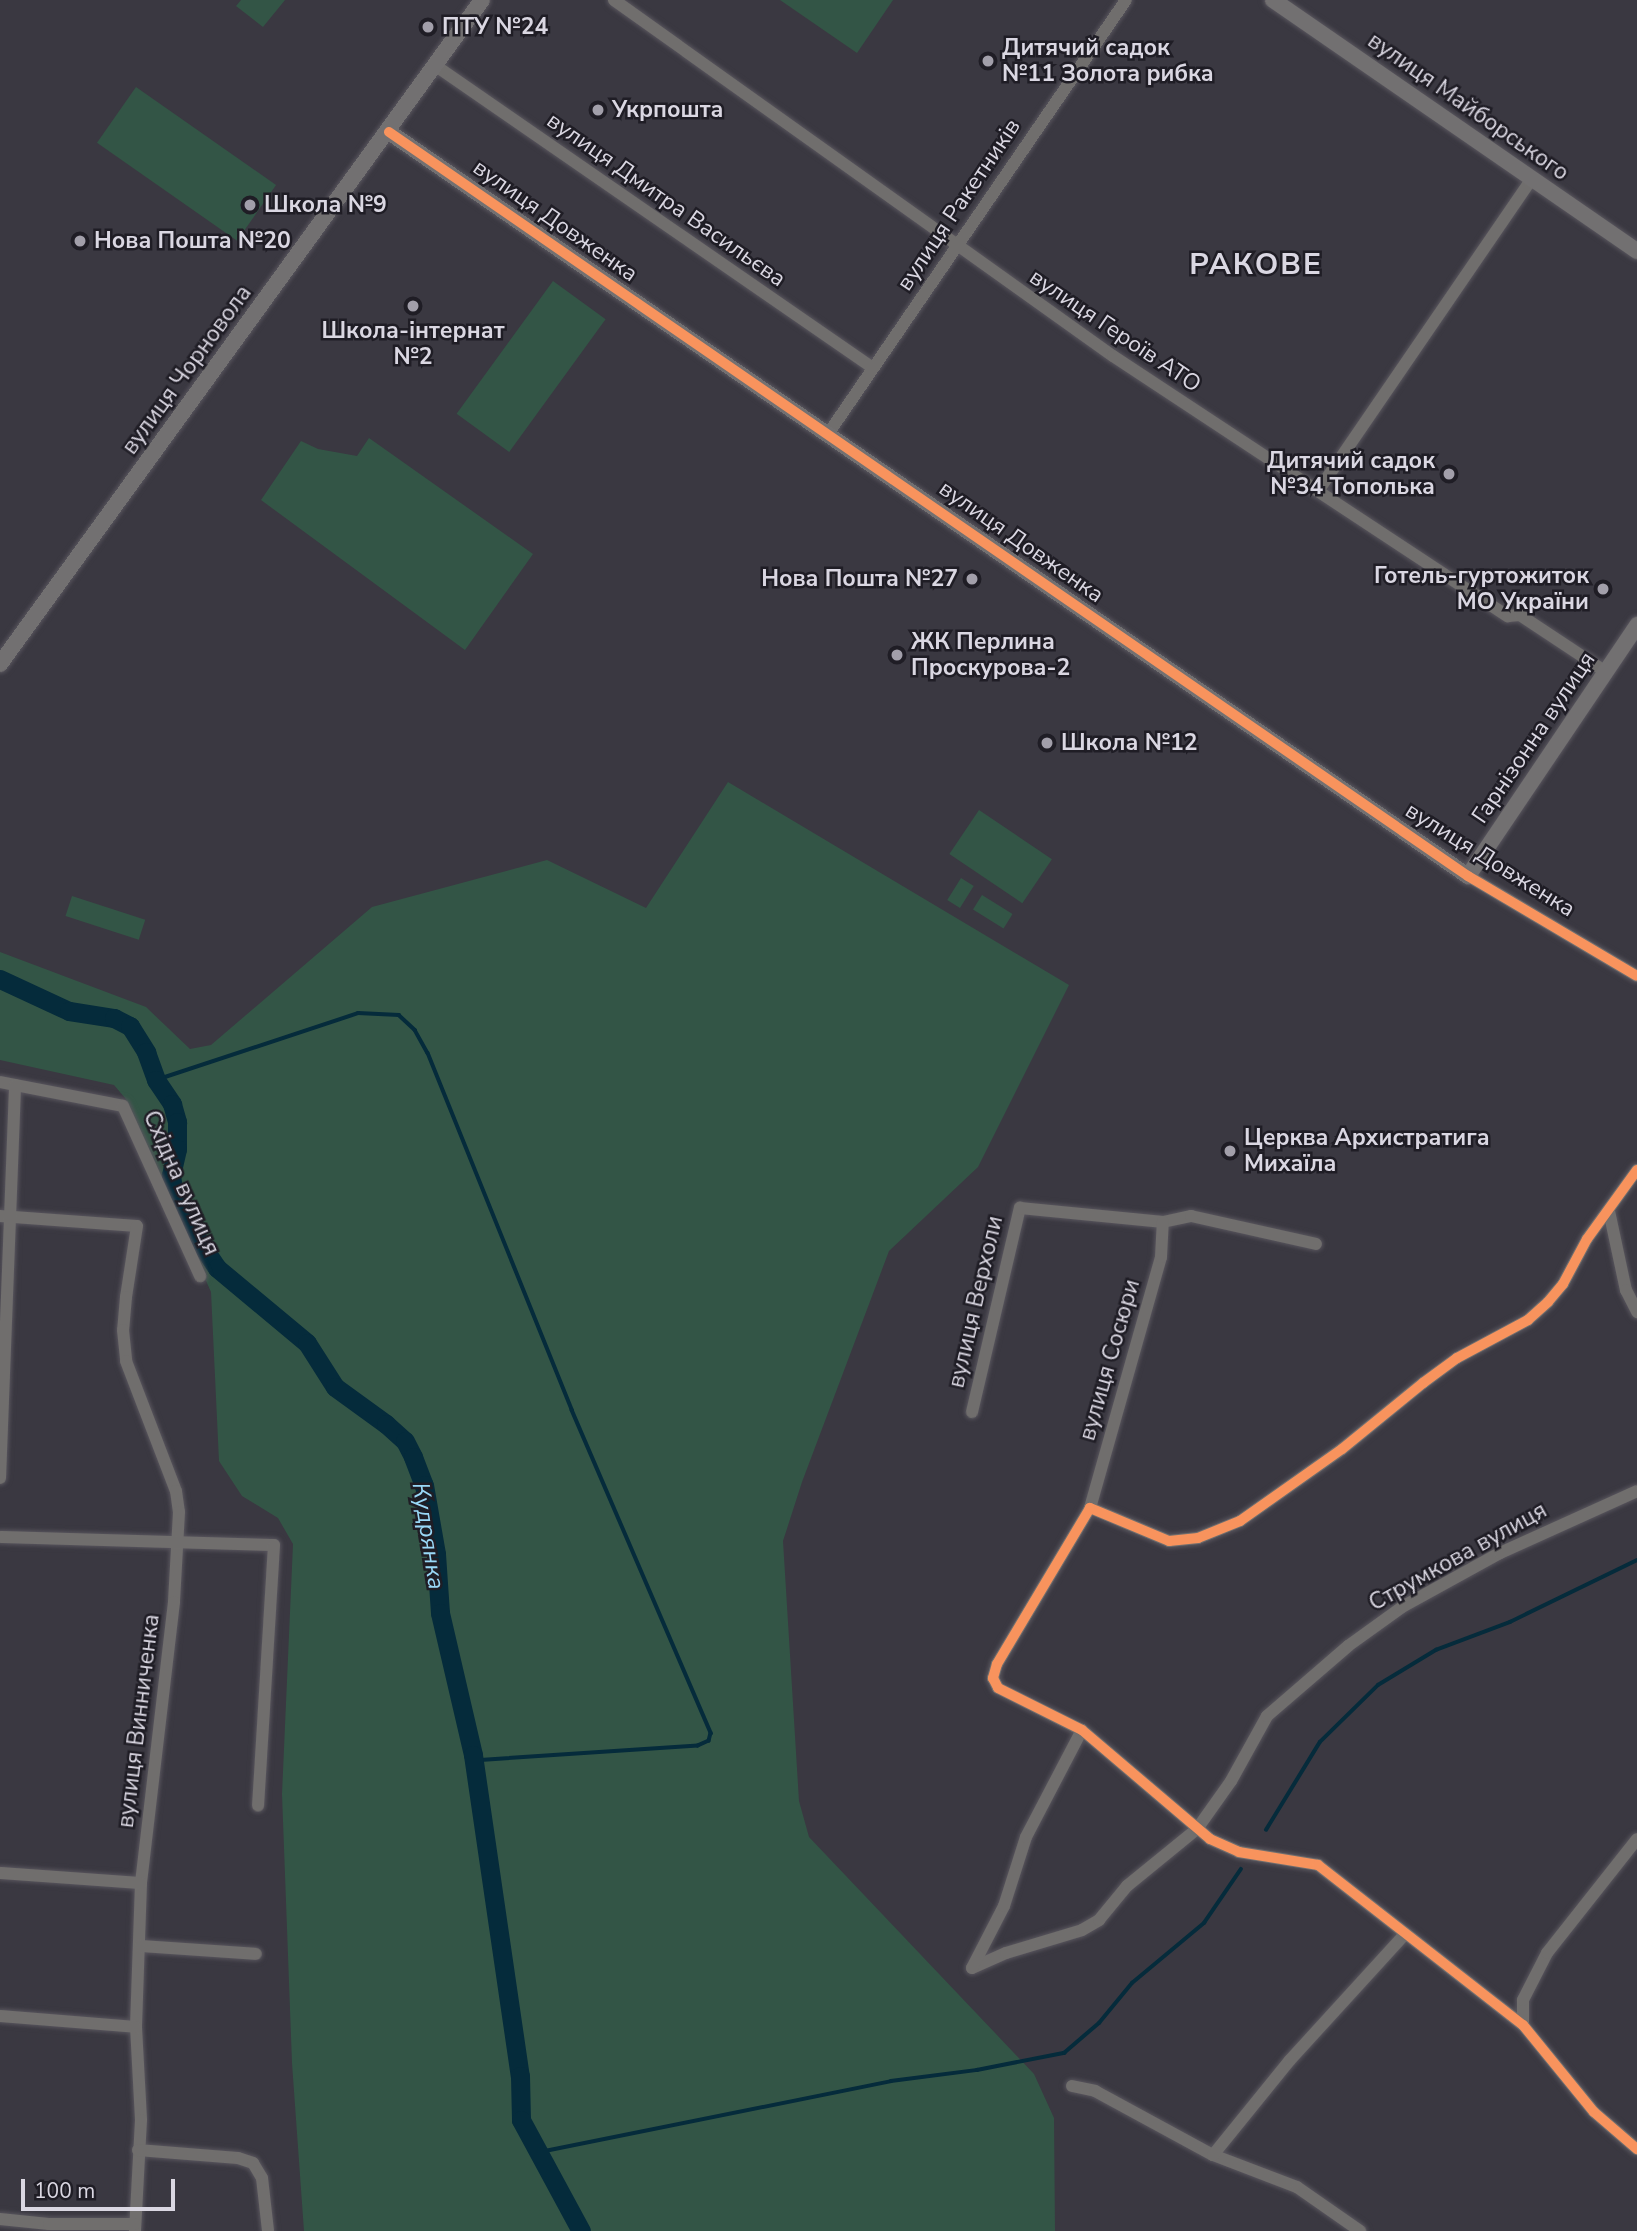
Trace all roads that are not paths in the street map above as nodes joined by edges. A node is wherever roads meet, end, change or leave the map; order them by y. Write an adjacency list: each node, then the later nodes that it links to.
1 (482, 0): 5 (street, вулиця Чорновола)
2 (614, 0): 8 (street, вулиця Героїв АТО)
3 (1126, 0): 8 (street, вулиця Ракетників)
4 (1273, 0): 7 (street, вулиця Майборського)
5 (436, 66): 6 (street, вулиця Чорновола); 10 (street, вулиця Дмитра Васильєва)
6 (389, 132): 11 (street, вулиця Довженка); 14 (street, вулиця Чорновола)
7 (1532, 179): 9 (street, вулиця Майборського); 12 (street)
8 (957, 246): 10 (street, вулиця Ракетників); 12 (street, вулиця Героїв АТО)
9 (1637, 251)
10 (873, 368): 11 (street, вулиця Ракетників)
11 (828, 434): 16 (street, вулиця Довженка)
12 (1318, 491): 15 (street, вулиця Героїв АТО)
13 (1634, 637): 15 (street, Гарнізонна вулиця)
14 (0, 664)
15 (1606, 672): 16 (street, Гарнізонна вулиця)
16 (1468, 876): 17 (street, вулиця Довженка)
17 (1637, 975)
18 (0, 1082): 19 (street, Східна вулиця)
19 (15, 1085): 22 (street); 25 (street, Східна вулиця)
20 (1637, 1170): 21 (street)
21 (1609, 1211): 26 (street); 30 (street)
22 (4, 1217): 28 (street); 32 (street, вулиця Винниченка)
23 (1163, 1222): 24 (street, вулиця Верхоли); 27 (street, вулиця Верхоли); 30 (street, вулиця Сосюри)
24 (1316, 1244)
25 (200, 1276)
26 (1637, 1312)
27 (972, 1412)
28 (0, 1478)
29 (1637, 1491): 35 (street, Струмкова вулиця)
30 (1090, 1508): 33 (street, вулиця Сосюри)
31 (0, 1537): 32 (street)
32 (176, 1542): 34 (street); 38 (street, вулиця Винниченка)
33 (1082, 1731): 35 (street); 35 (street, Струмкова вулиця)
34 (258, 1806)
35 (1197, 1829): 39 (street)
36 (1637, 1839): 43 (street)
37 (0, 1873): 38 (street)
38 (141, 1883): 40 (street, вулиця Винниченка)
39 (1404, 1935): 43 (street); 48 (street)
40 (139, 1947): 41 (street); 44 (street, вулиця Винниченка)
41 (256, 1954)
42 (0, 2016): 44 (street)
43 (1523, 2025): 46 (street)
44 (136, 2027): 47 (street, вулиця Винниченка)
45 (1072, 2086): 48 (street)
46 (1637, 2149)
47 (138, 2150): 50 (street, вулиця Винниченка); 51 (street)
48 (1213, 2155): 52 (street)
49 (0, 2219): 50 (street)
50 (135, 2227)
51 (268, 2231)
52 (1360, 2231)

